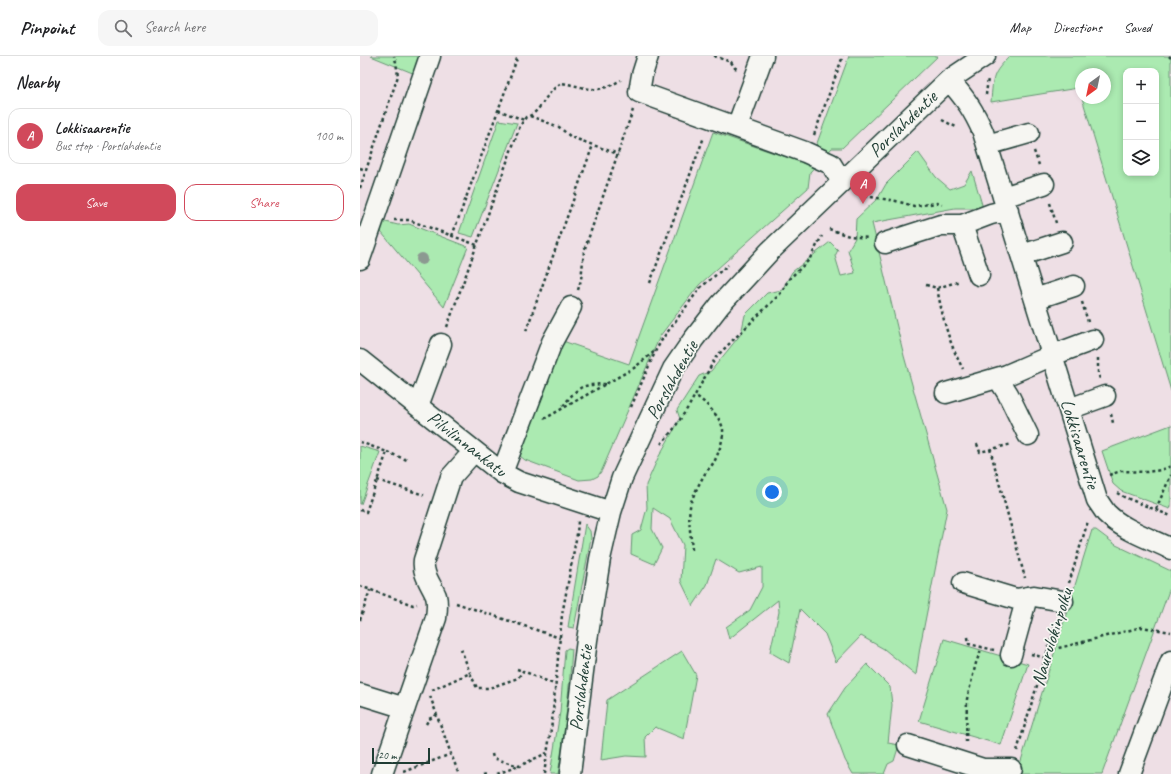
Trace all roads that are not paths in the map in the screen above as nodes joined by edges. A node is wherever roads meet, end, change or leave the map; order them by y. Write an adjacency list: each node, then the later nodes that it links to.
1 (430, 56): 17 (street)
2 (648, 56): 7 (street)
3 (763, 56): 7 (street)
4 (968, 56): 6 (street, Porslahdentie)
5 (985, 56): 6 (street, Porslahdentie)
6 (949, 80): 9 (street, Lokkisaarentie); 10 (street, Porslahdentie)
7 (736, 127): 10 (street)
8 (1029, 133): 9 (street)
9 (987, 145): 12 (street, Lokkisaarentie)
10 (842, 182): 34 (street, Porslahdentie)
11 (1044, 184): 12 (street)
12 (1006, 203): 13 (street); 16 (street, Lokkisaarentie)
13 (962, 225): 15 (street); 18 (street)
14 (1062, 242): 16 (street)
15 (885, 243)
16 (1022, 255): 20 (street, Lokkisaarentie)
17 (360, 259)
18 (979, 275)
19 (1074, 286): 20 (street)
20 (1036, 299): 24 (street, Lokkisaarentie)
21 (571, 307): 33 (street)
22 (1094, 340): 24 (street)
23 (440, 344): 29 (street)
24 (1053, 355): 26 (street); 30 (street, Lokkisaarentie)
25 (360, 360): 29 (street, Pilvilinnankatu)
26 (998, 378): 27 (street); 31 (street)
27 (946, 393)
28 (1105, 396): 30 (street)
29 (418, 406): 32 (street, Pilvilinnankatu)
30 (1069, 408): 35 (street, Lokkisaarentie)
31 (1028, 435)
32 (474, 451): 33 (street, Pilvilinnankatu); 42 (street)
33 (502, 473): 34 (street, Pilvilinnankatu)
34 (611, 512): 47 (street, Porslahdentie)
35 (1171, 549)
36 (962, 583): 37 (street)
37 (1027, 597): 38 (street); 39 (street)
38 (1063, 601)
39 (1011, 655)
40 (1171, 661): 48 (street)
41 (360, 694): 42 (street)
42 (405, 708): 46 (street)
43 (908, 745): 44 (street)
44 (969, 767): 45 (street)
45 (1011, 769)
46 (382, 774)
47 (570, 774)
48 (1129, 774)

